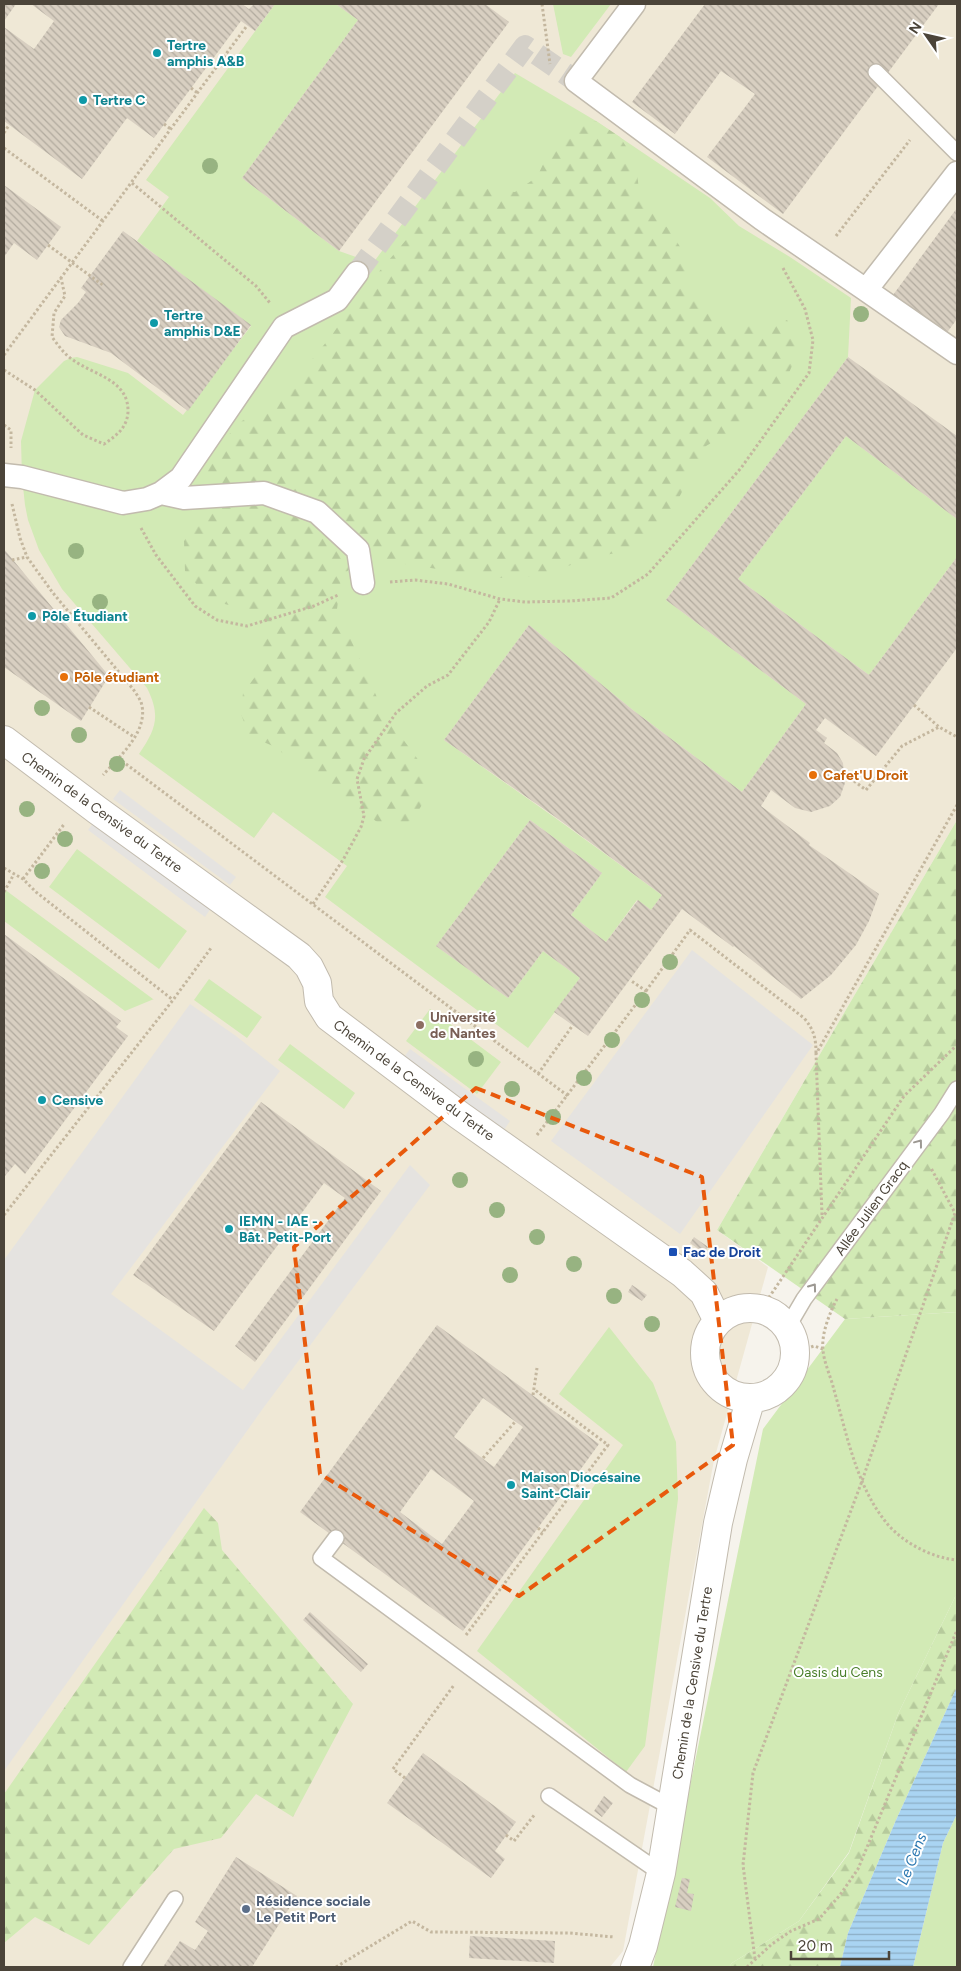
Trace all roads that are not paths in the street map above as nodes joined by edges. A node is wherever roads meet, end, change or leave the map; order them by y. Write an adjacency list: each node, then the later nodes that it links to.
1 (634, 4): 6 (street)
2 (876, 72): 3 (lane)
3 (957, 153)
4 (957, 174): 6 (street)
5 (357, 273): 9 (street)
6 (866, 290): 7 (street)
7 (957, 353)
8 (7, 476): 9 (street)
9 (161, 494): 10 (street)
10 (363, 583)
11 (4, 740): 13 (street, Chemin de la Censive du Tertre)
12 (957, 1089): 14 (lane, Allée Julien Gracq, one-way to 12)
13 (718, 1321): 14 (street); 15 (street)
14 (791, 1340): 15 (street)
15 (750, 1398): 18 (street, Chemin de la Censive du Tertre)
16 (336, 1538): 18 (lane)
17 (549, 1796): 19 (lane)
18 (671, 1807): 19 (street, Chemin de la Censive du Tertre)
19 (661, 1873): 22 (street, Chemin de la Censive du Tertre)
20 (175, 1899): 21 (lane)
21 (131, 1967)
22 (635, 1967)

